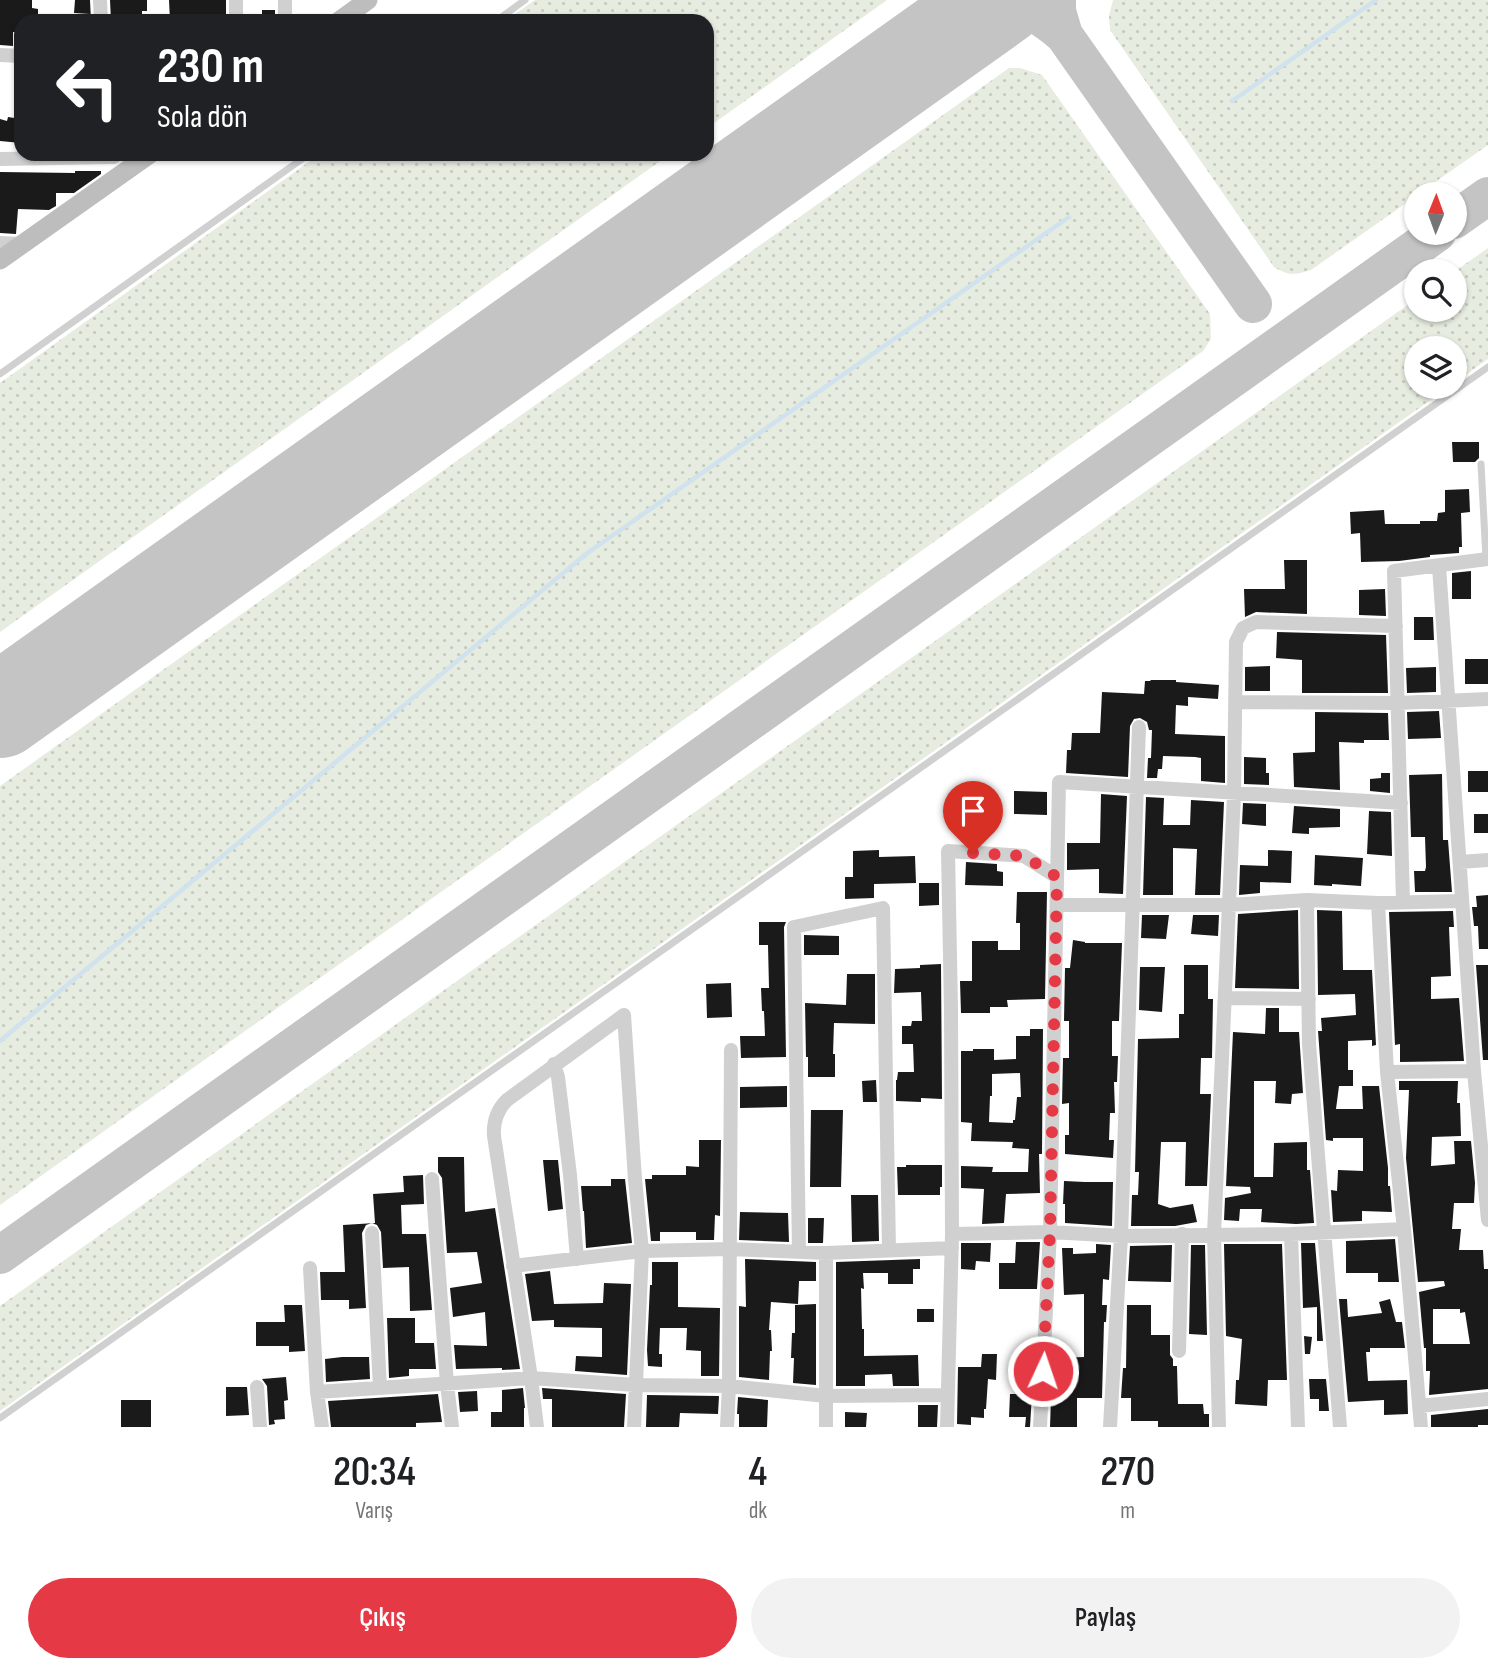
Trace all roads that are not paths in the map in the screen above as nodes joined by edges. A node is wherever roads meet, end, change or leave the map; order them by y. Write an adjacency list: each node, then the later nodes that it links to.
1 (368, 0): 3 (main road)
2 (525, 0): 4 (lane)
3 (349, 14)
4 (506, 14)
5 (77, 161): 7 (street)
6 (299, 161): 12 (lane)
7 (116, 162): 9 (main road)
8 (0, 243): 9 (street)
9 (23, 244): 10 (main road)
10 (0, 260)
11 (1488, 366): 72 (lane)
12 (0, 374)
13 (1481, 464): 14 (lane)
14 (1487, 560): 15 (street)
15 (1439, 566): 16 (street); 18 (street)
16 (1396, 626): 19 (street); 20 (street)
17 (1488, 699): 18 (street)
18 (1449, 701): 20 (street); 26 (street)
19 (1236, 702): 20 (street); 23 (street)
20 (1398, 703): 24 (street)
21 (1139, 727): 22 (street)
22 (1137, 787): 23 (street); 27 (street); 33 (street)
23 (1234, 794): 24 (street); 34 (street)
24 (1401, 803): 30 (street)
25 (1488, 860): 26 (street)
26 (1460, 862): 29 (street)
27 (1057, 877): 32 (street); 51 (street)
28 (1307, 900): 31 (street); 34 (street); 36 (street)
29 (1462, 901): 30 (street); 39 (street)
30 (1403, 902): 31 (street)
31 (1378, 903): 40 (street)
32 (1057, 905): 33 (street); 44 (street)
33 (1133, 905): 34 (street); 50 (street)
34 (1229, 905): 35 (street)
35 (1225, 998): 36 (street); 48 (street)
36 (1309, 999): 45 (street)
37 (731, 1050): 52 (street)
38 (554, 1064): 54 (street); 57 (street); 58 (street)
39 (1474, 1071): 40 (street); 42 (street)
40 (1387, 1072): 43 (street)
41 (432, 1179): 62 (street)
42 (1488, 1220)
43 (1404, 1229): 45 (street); 71 (street)
44 (1050, 1232): 50 (street); 51 (street); 81 (street)
45 (1324, 1232): 49 (street); 85 (street)
46 (372, 1233): 66 (street)
47 (1182, 1234): 48 (street); 50 (street); 60 (street)
48 (1214, 1234): 49 (street); 83 (street)
49 (1290, 1234): 84 (street)
50 (1121, 1236): 82 (street)
51 (952, 1241): 53 (street); 68 (street)
52 (730, 1249): 54 (street); 55 (street); 64 (street)
53 (889, 1250): 55 (street); 56 (street)
54 (642, 1251): 57 (street); 63 (street)
55 (799, 1252): 56 (street)
56 (827, 1253): 69 (street)
57 (577, 1259): 58 (street)
58 (513, 1266): 61 (street)
59 (310, 1268): 67 (street)
60 (1179, 1351)
61 (531, 1378): 62 (street); 63 (street); 76 (street)
62 (447, 1384): 66 (street); 75 (street)
63 (635, 1385): 64 (street); 77 (street)
64 (730, 1386): 69 (street); 78 (street)
65 (257, 1387): 73 (street)
66 (380, 1388): 67 (street)
67 (317, 1392): 74 (street)
68 (947, 1395): 69 (street); 80 (street)
69 (826, 1396): 79 (street)
70 (1488, 1399): 71 (street)
71 (1419, 1406): 86 (street)
72 (0, 1418)
73 (260, 1427)
74 (322, 1427)
75 (452, 1427)
76 (537, 1427)
77 (634, 1427)
78 (727, 1427)
79 (826, 1427)
80 (947, 1427)
81 (1041, 1427)
82 (1110, 1427)
83 (1219, 1427)
84 (1298, 1427)
85 (1340, 1427)
86 (1421, 1427)

